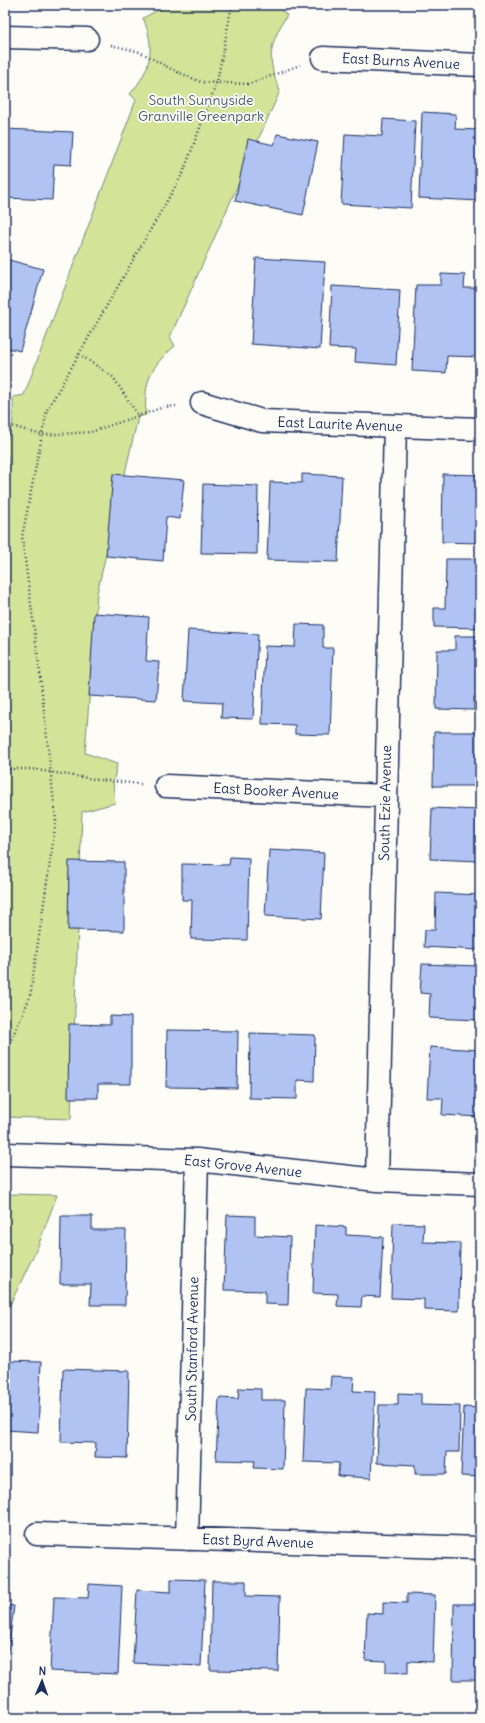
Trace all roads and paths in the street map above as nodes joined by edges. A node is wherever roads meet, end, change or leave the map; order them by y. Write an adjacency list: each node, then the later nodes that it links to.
1 (232, 5): 6 (path)
2 (5, 38): 3 (street)
3 (87, 39): 6 (path)
4 (323, 58): 5 (street, East Burns Avenue); 6 (path)
5 (480, 65)
6 (217, 82): 7 (path)
7 (79, 354): 9 (path); 13 (path)
8 (202, 403): 9 (path); 11 (street, East Laurite Avenue)
9 (138, 417): 13 (path)
10 (5, 424): 13 (path)
11 (395, 426): 12 (street, East Laurite Avenue); 17 (street, South Ezie Avenue)
12 (480, 429)
13 (42, 435): 15 (path)
14 (5, 770): 15 (path)
15 (51, 772): 16 (path); 18 (path)
16 (166, 786): 17 (street, East Booker Avenue)
17 (385, 796): 21 (street, South Ezie Avenue)
18 (5, 1054)
19 (5, 1154): 20 (street, East Grove Avenue)
20 (197, 1160): 21 (street, East Grove Avenue); 24 (street, South Stanford Avenue)
21 (376, 1180): 22 (street, East Grove Avenue)
22 (480, 1184)
23 (37, 1534): 24 (street, East Byrd Avenue)
24 (187, 1538): 25 (street, East Byrd Avenue)
25 (480, 1548)

